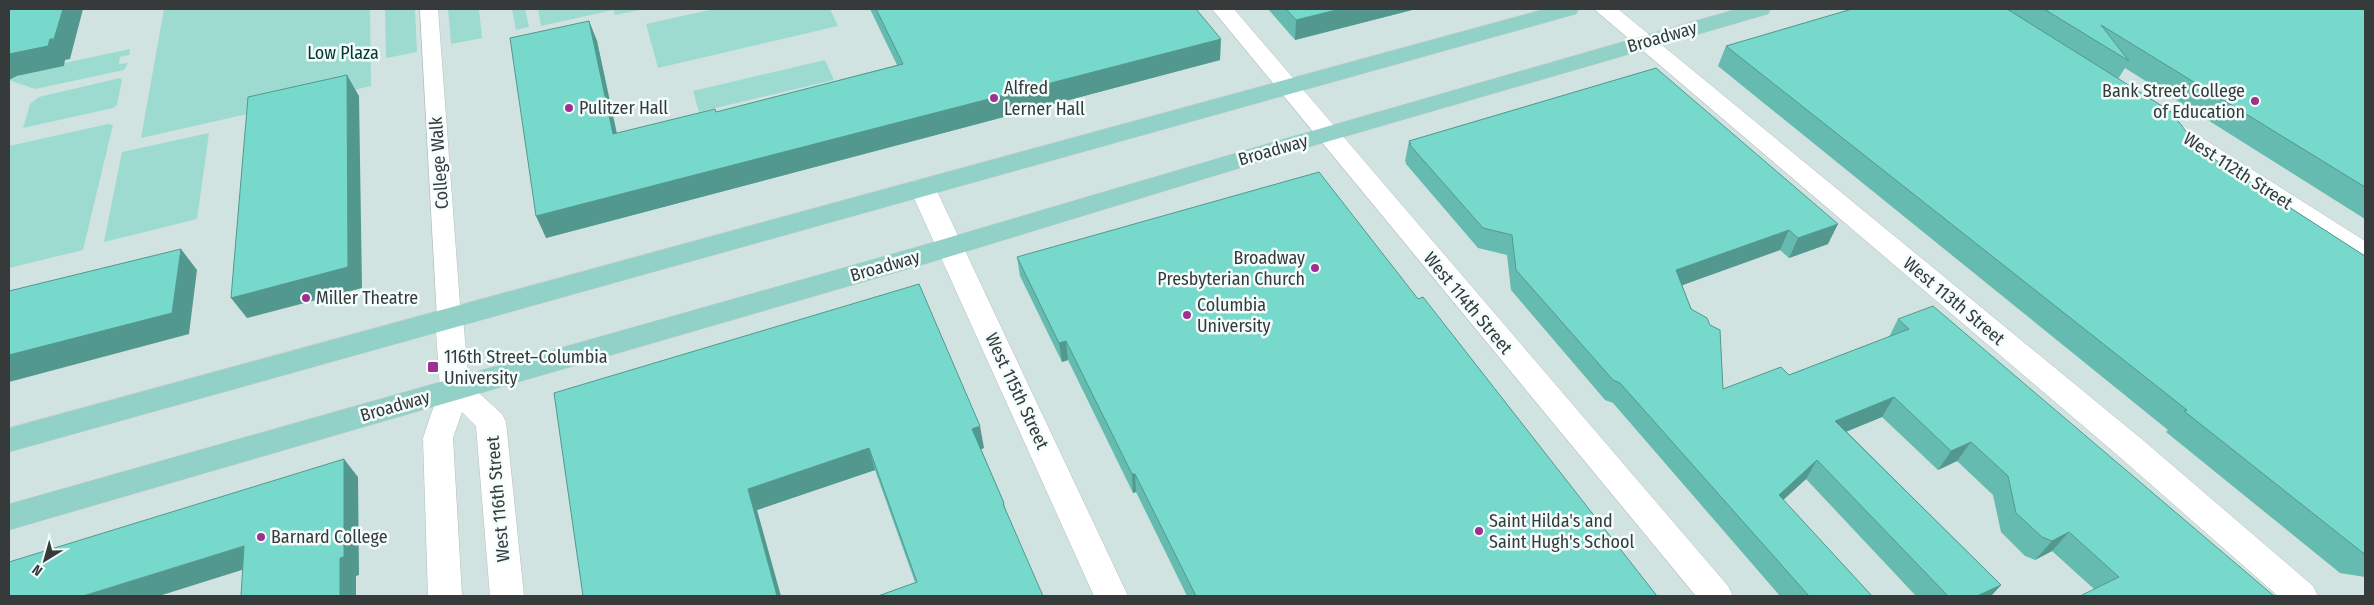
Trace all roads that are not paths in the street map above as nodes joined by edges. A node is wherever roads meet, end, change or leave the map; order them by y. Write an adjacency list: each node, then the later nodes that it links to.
1 (429, 9): 13 (street, College Walk)
2 (1223, 9): 7 (street, West 114th Street)
3 (1568, 9): 7 (main road)
4 (1605, 9): 6 (street, West 113th Street)
5 (1760, 9): 6 (main road, Broadway)
6 (1645, 42): 9 (main road, Broadway); 21 (street, West 113th Street)
7 (1287, 87): 9 (street, West 114th Street); 10 (main road)
8 (2149, 115): 12 (street, West 112th Street)
9 (1327, 135): 11 (main road, Broadway); 20 (street, West 114th Street)
10 (922, 186): 11 (street, West 115th Street); 13 (main road)
11 (950, 246): 14 (main road, Broadway); 19 (street, West 115th Street)
12 (2365, 253)
13 (449, 318): 14 (street); 15 (main road)
14 (454, 388): 16 (main road, Broadway); 17 (street); 18 (street, West 116th Street)
15 (9, 440)
16 (9, 517)
17 (445, 596)
18 (507, 596)
19 (1111, 596)
20 (1716, 596)
21 (2300, 596)

